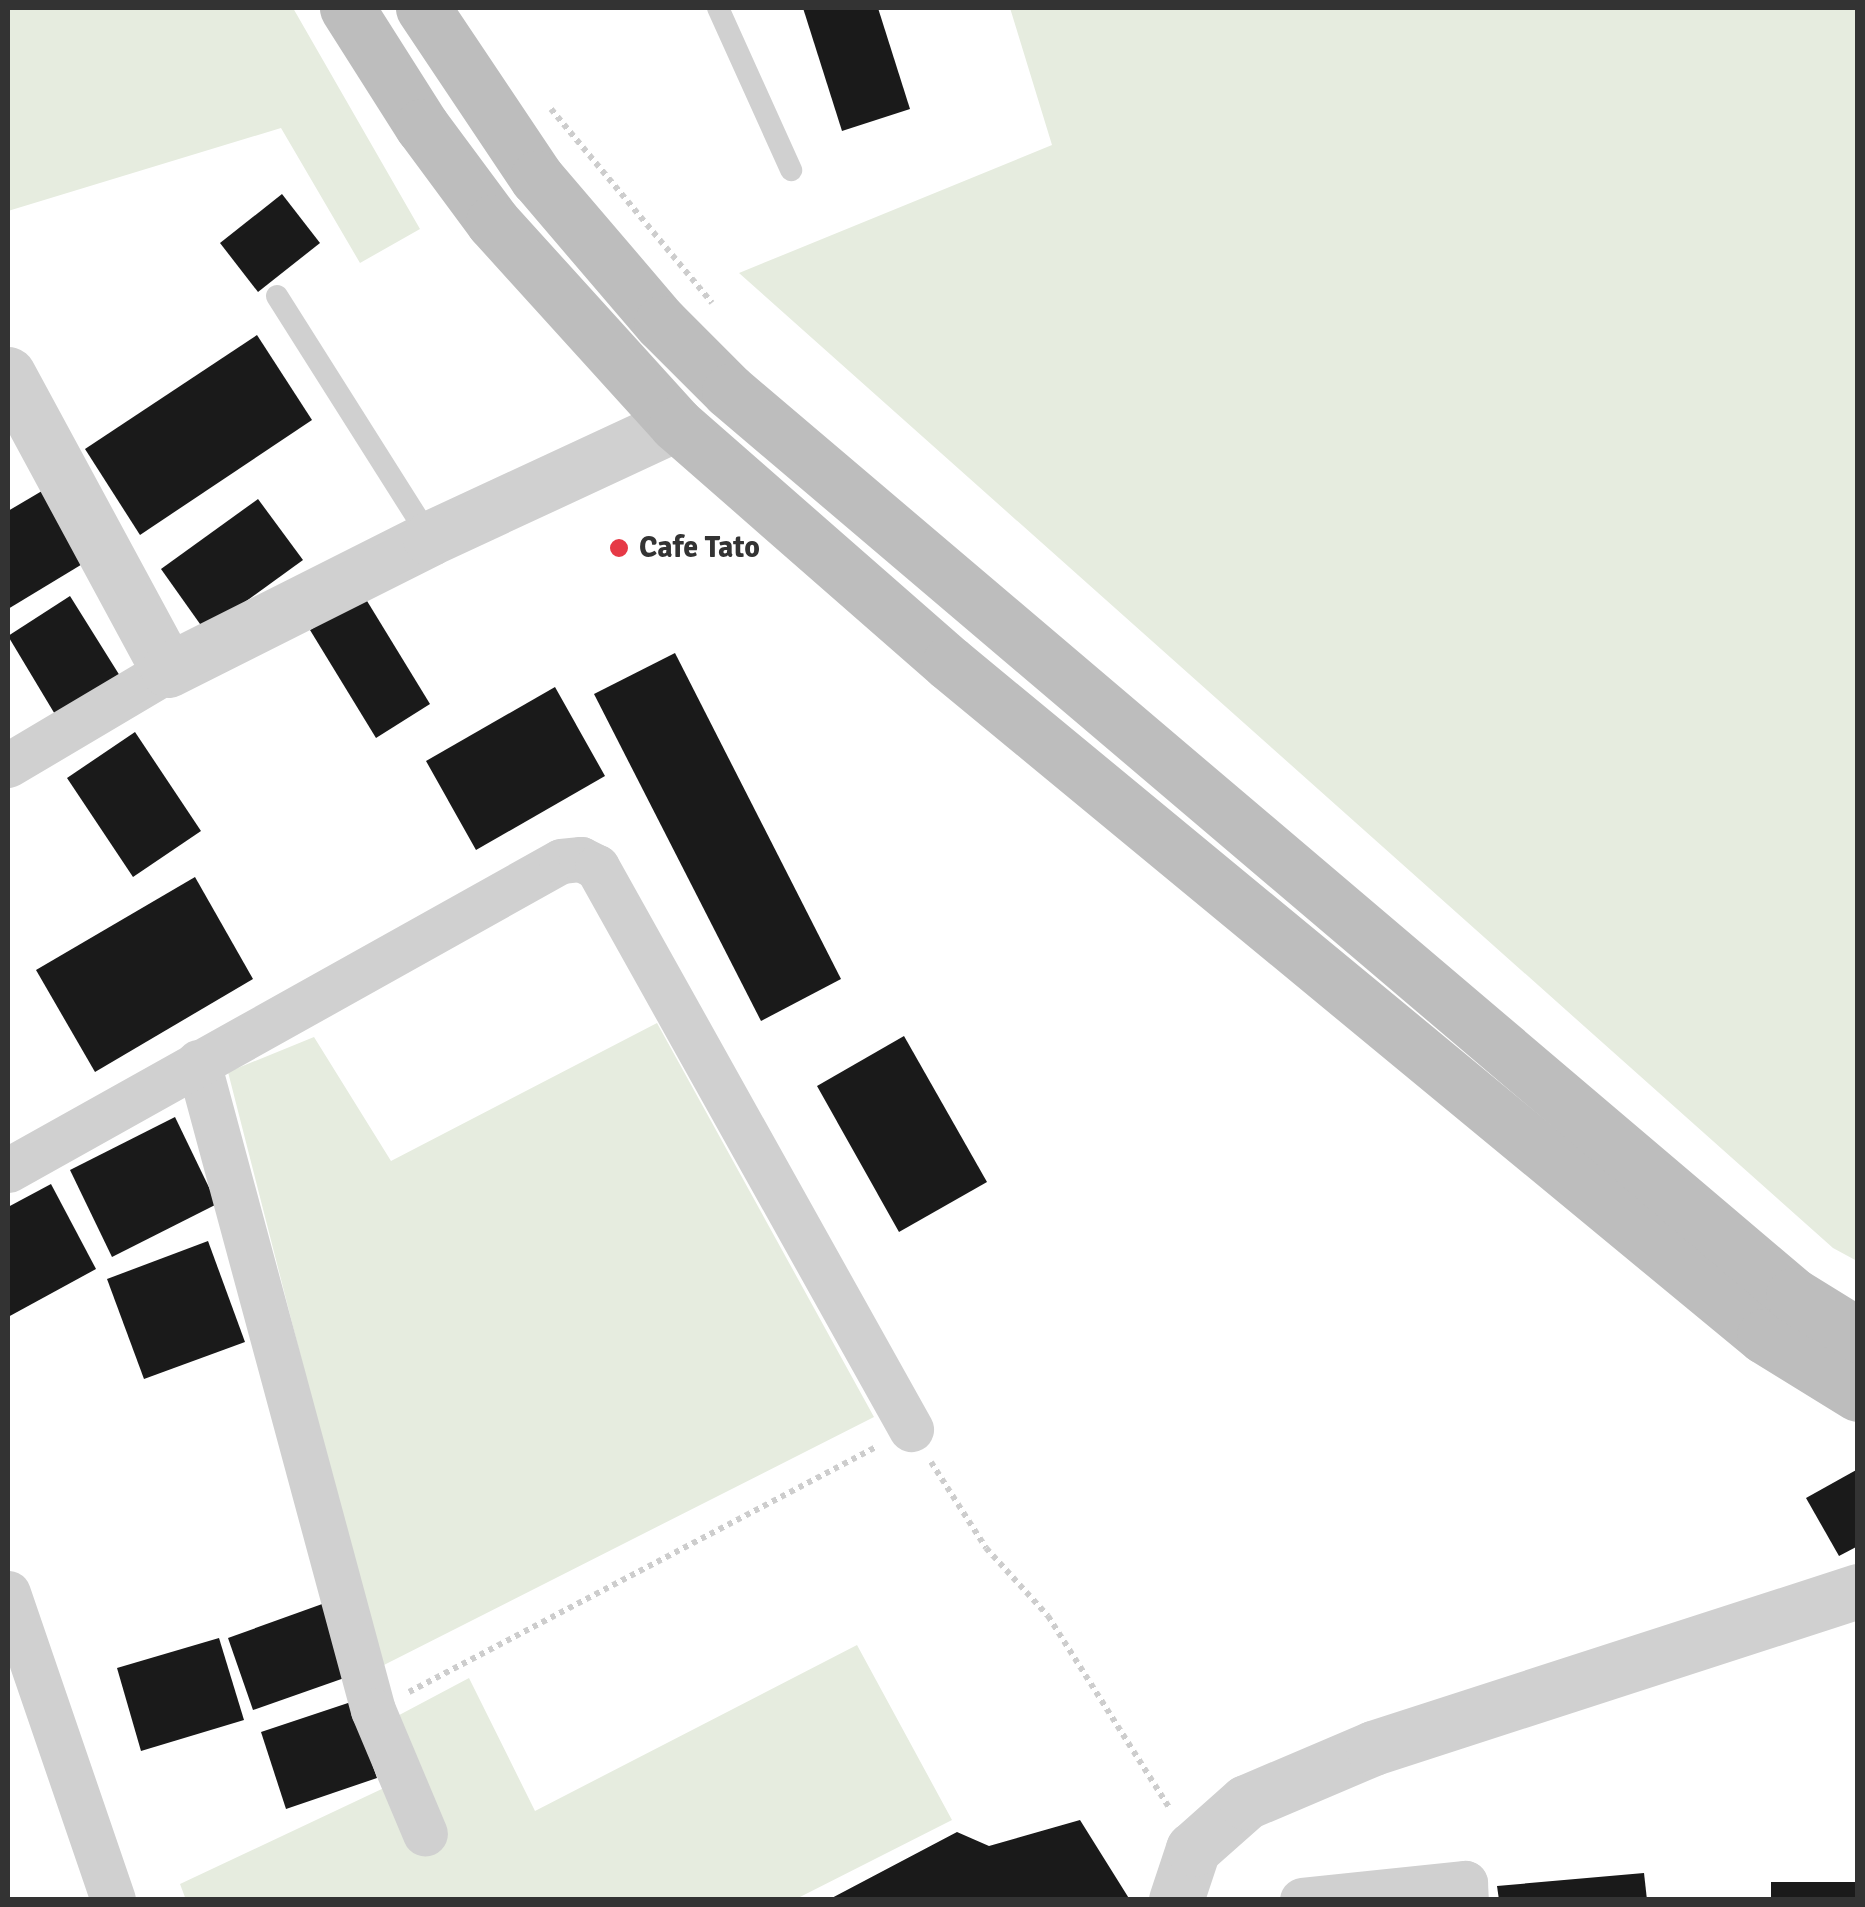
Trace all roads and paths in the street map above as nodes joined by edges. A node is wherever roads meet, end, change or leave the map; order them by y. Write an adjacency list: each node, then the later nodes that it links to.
1 (347, 8): 7 (main road)
2 (423, 8): 13 (main road)
3 (718, 8): 4 (lane)
4 (791, 170)
5 (277, 296): 8 (lane)
6 (8, 374): 9 (street)
7 (676, 424): 8 (street); 14 (main road)
8 (430, 538): 9 (street)
9 (168, 670): 10 (street)
10 (8, 765)
11 (198, 1062): 12 (street); 15 (street); 18 (street)
12 (8, 1170)
13 (1858, 1335)
14 (1858, 1394)
15 (911, 1429): 18 (path); 20 (path)
16 (1858, 1591): 20 (street)
17 (8, 1594): 21 (street)
18 (374, 1710): 19 (street)
19 (425, 1834)
20 (1185, 1874)
21 (113, 1900)
22 (1302, 1900): 23 (street)
23 (1466, 1900)

